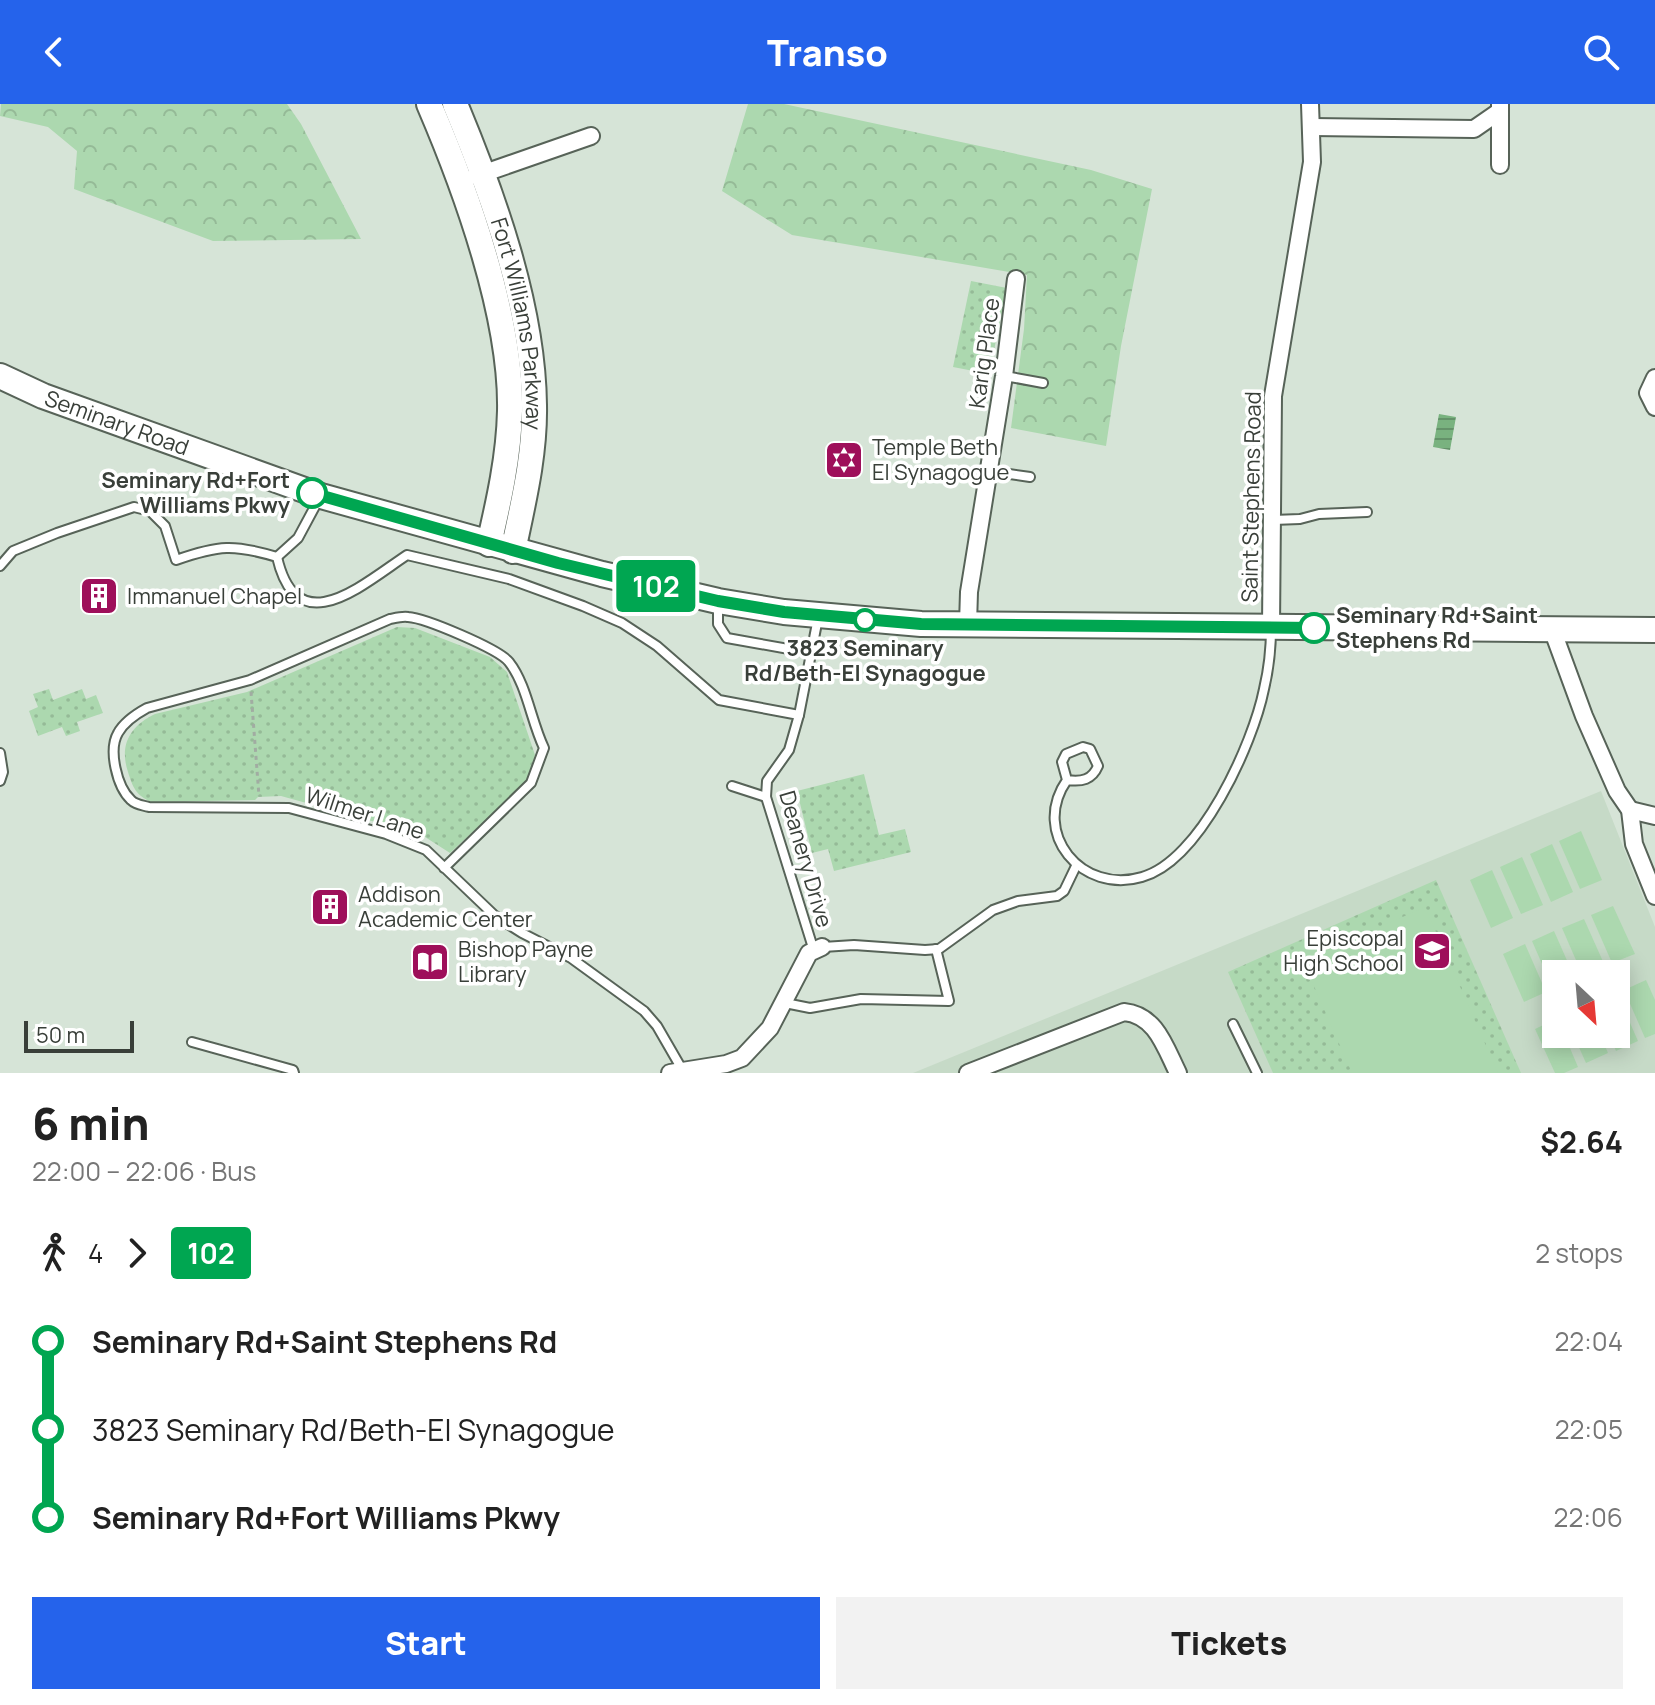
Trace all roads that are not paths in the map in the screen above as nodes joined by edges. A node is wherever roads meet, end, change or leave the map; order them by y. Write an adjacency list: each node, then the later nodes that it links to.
1 (429, 104): 10 (main road, Fort Williams Parkway)
2 (455, 104): 10 (main road, Fort Williams Parkway)
3 (1310, 104): 5 (street, Saint Stephens Road)
4 (1500, 107): 6 (street); 8 (street)
5 (1312, 127): 6 (street); 21 (street, Saint Stephens Road)
6 (1474, 129): 8 (street)
7 (591, 136): 10 (street)
8 (1499, 148): 9 (street)
9 (1500, 165)
10 (472, 178): 22 (main road, Fort Williams Parkway); 23 (main road, Fort Williams Parkway)
11 (1016, 279): 13 (street, Karig Place)
12 (0, 376): 19 (main road, Seminary Road)
13 (1004, 376): 15 (lane); 17 (street, Karig Place)
14 (1655, 378): 16 (street)
15 (1043, 383)
16 (1655, 407)
17 (989, 471): 18 (lane); 28 (street, Karig Place)
18 (1030, 477)
19 (321, 496): 22 (main road, Seminary Road); 24 (lane)
20 (1367, 512): 21 (lane)
21 (1272, 520): 29 (street, Saint Stephens Road)
22 (489, 544): 23 (main road, Seminary Road)
23 (513, 551): 26 (main road, Seminary Road)
24 (277, 557): 25 (lane); 33 (lane)
25 (0, 566)
26 (718, 601): 27 (main road, Seminary Road); 32 (lane)
27 (819, 617): 28 (main road, Seminary Road); 32 (lane, Deanery Drive)
28 (968, 624): 29 (main road, Seminary Road)
29 (1271, 627): 30 (main road, Seminary Road); 41 (lane, Saint Stephens Road)
30 (1552, 629): 31 (main road, Seminary Road); 39 (street)
31 (1655, 630)
32 (811, 653): 33 (lane, Deanery Drive)
33 (799, 715): 38 (lane, Deanery Drive)
34 (0, 753): 36 (lane)
35 (1067, 780): 35 (lane); 41 (lane)
36 (0, 781)
37 (732, 786): 38 (lane)
38 (766, 797): 44 (lane, Deanery Drive)
39 (1630, 810): 40 (street); 43 (street)
40 (1655, 816)
41 (1076, 866): 45 (lane)
42 (444, 868): 42 (lane, Wilmer Lane); 49 (lane, Wilmer Lane)
43 (1655, 896)
44 (818, 949): 45 (lane); 46 (street)
45 (936, 949): 46 (lane)
46 (785, 1003): 49 (street)
47 (1233, 1024): 53 (lane)
48 (192, 1042): 50 (lane)
49 (676, 1072)
50 (294, 1073)
51 (968, 1073): 52 (street)
52 (1178, 1073)
53 (1257, 1073)

